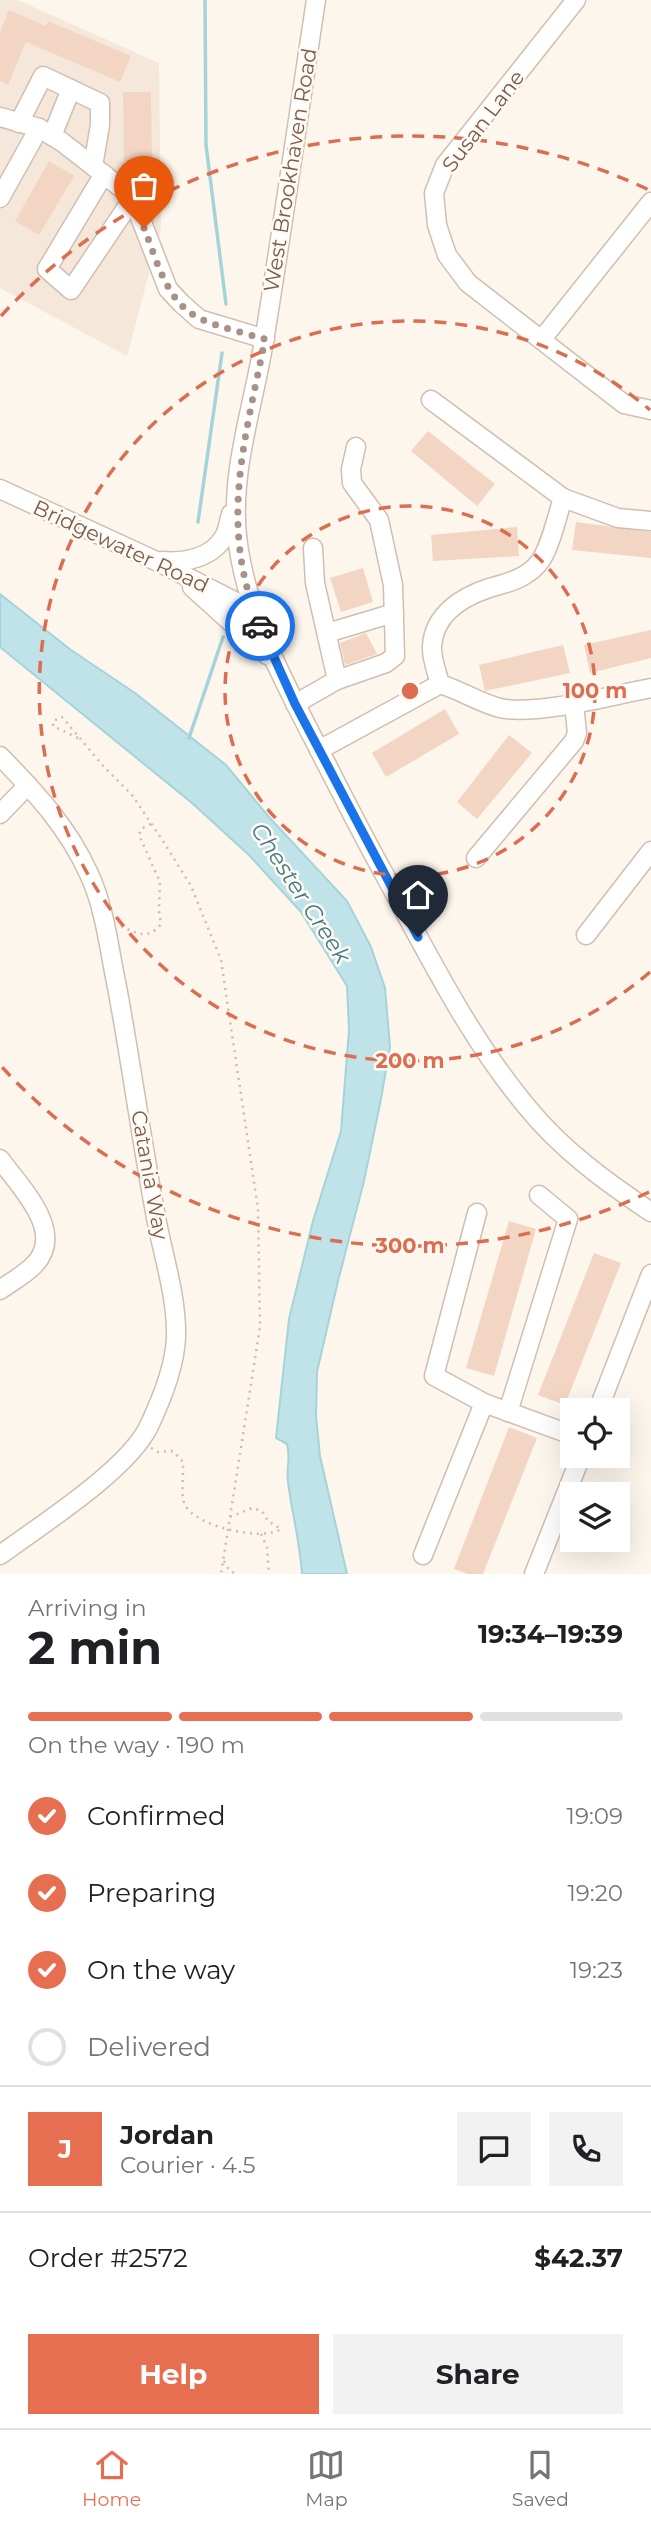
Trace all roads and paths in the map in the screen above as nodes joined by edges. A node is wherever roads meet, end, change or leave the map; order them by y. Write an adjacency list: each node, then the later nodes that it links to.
1 (316, 0): 11 (street, West Brookhaven Road)
2 (576, 0): 12 (street, Susan Lane)
3 (71, 89): 5 (street); 6 (street); 7 (street)
4 (0, 118): 5 (street)
5 (19, 122): 6 (street)
6 (46, 132): 7 (street); 8 (street)
7 (98, 170): 9 (street); 9 (street)
8 (0, 198)
9 (131, 201): 11 (street)
10 (651, 202): 12 (street)
11 (265, 339): 17 (street, West Brookhaven Road)
12 (542, 339): 14 (street, Susan Lane)
13 (431, 400): 18 (street)
14 (651, 410)
15 (356, 447): 23 (street)
16 (0, 489): 21 (street, Bridgewater Road)
17 (236, 497): 21 (street); 22 (street, West Brookhaven Road)
18 (563, 498): 19 (street); 27 (street)
19 (651, 521)
20 (313, 548): 24 (street)
21 (156, 561): 22 (street, Bridgewater Road); 25 (street)
22 (254, 611): 25 (street)
23 (394, 613): 24 (street); 26 (street)
24 (327, 633): 26 (street)
25 (277, 667): 29 (street)
26 (337, 680): 29 (street)
27 (440, 684): 30 (street); 32 (street)
28 (651, 688): 30 (street)
29 (295, 704): 32 (street)
30 (574, 704): 38 (street)
31 (78, 738): 31 (path); 36 (path)
32 (319, 750): 43 (street)
33 (0, 756): 34 (street, Catania Way)
34 (29, 785): 35 (street); 39 (street, Catania Way)
35 (0, 814)
36 (151, 824): 39 (path); 53 (path)
37 (651, 850): 40 (street)
38 (476, 858)
39 (104, 923): 51 (street, Catania Way)
40 (586, 935)
41 (0, 1160): 46 (street)
42 (539, 1195): 49 (street)
43 (651, 1212)
44 (477, 1213): 48 (street)
45 (651, 1274): 47 (street)
46 (0, 1290)
47 (603, 1398)
48 (484, 1403): 49 (street); 57 (street)
49 (508, 1412): 50 (street)
50 (560, 1430)
51 (139, 1441): 54 (path); 56 (street, Catania Way)
52 (576, 1468): 62 (street)
53 (230, 1517): 54 (path); 55 (path)
54 (228, 1529): 55 (path); 58 (path)
55 (261, 1534): 61 (path)
56 (0, 1555)
57 (423, 1555)
58 (223, 1559): 59 (path); 60 (path)
59 (221, 1574)
60 (236, 1574)
61 (269, 1574)
62 (534, 1574)

